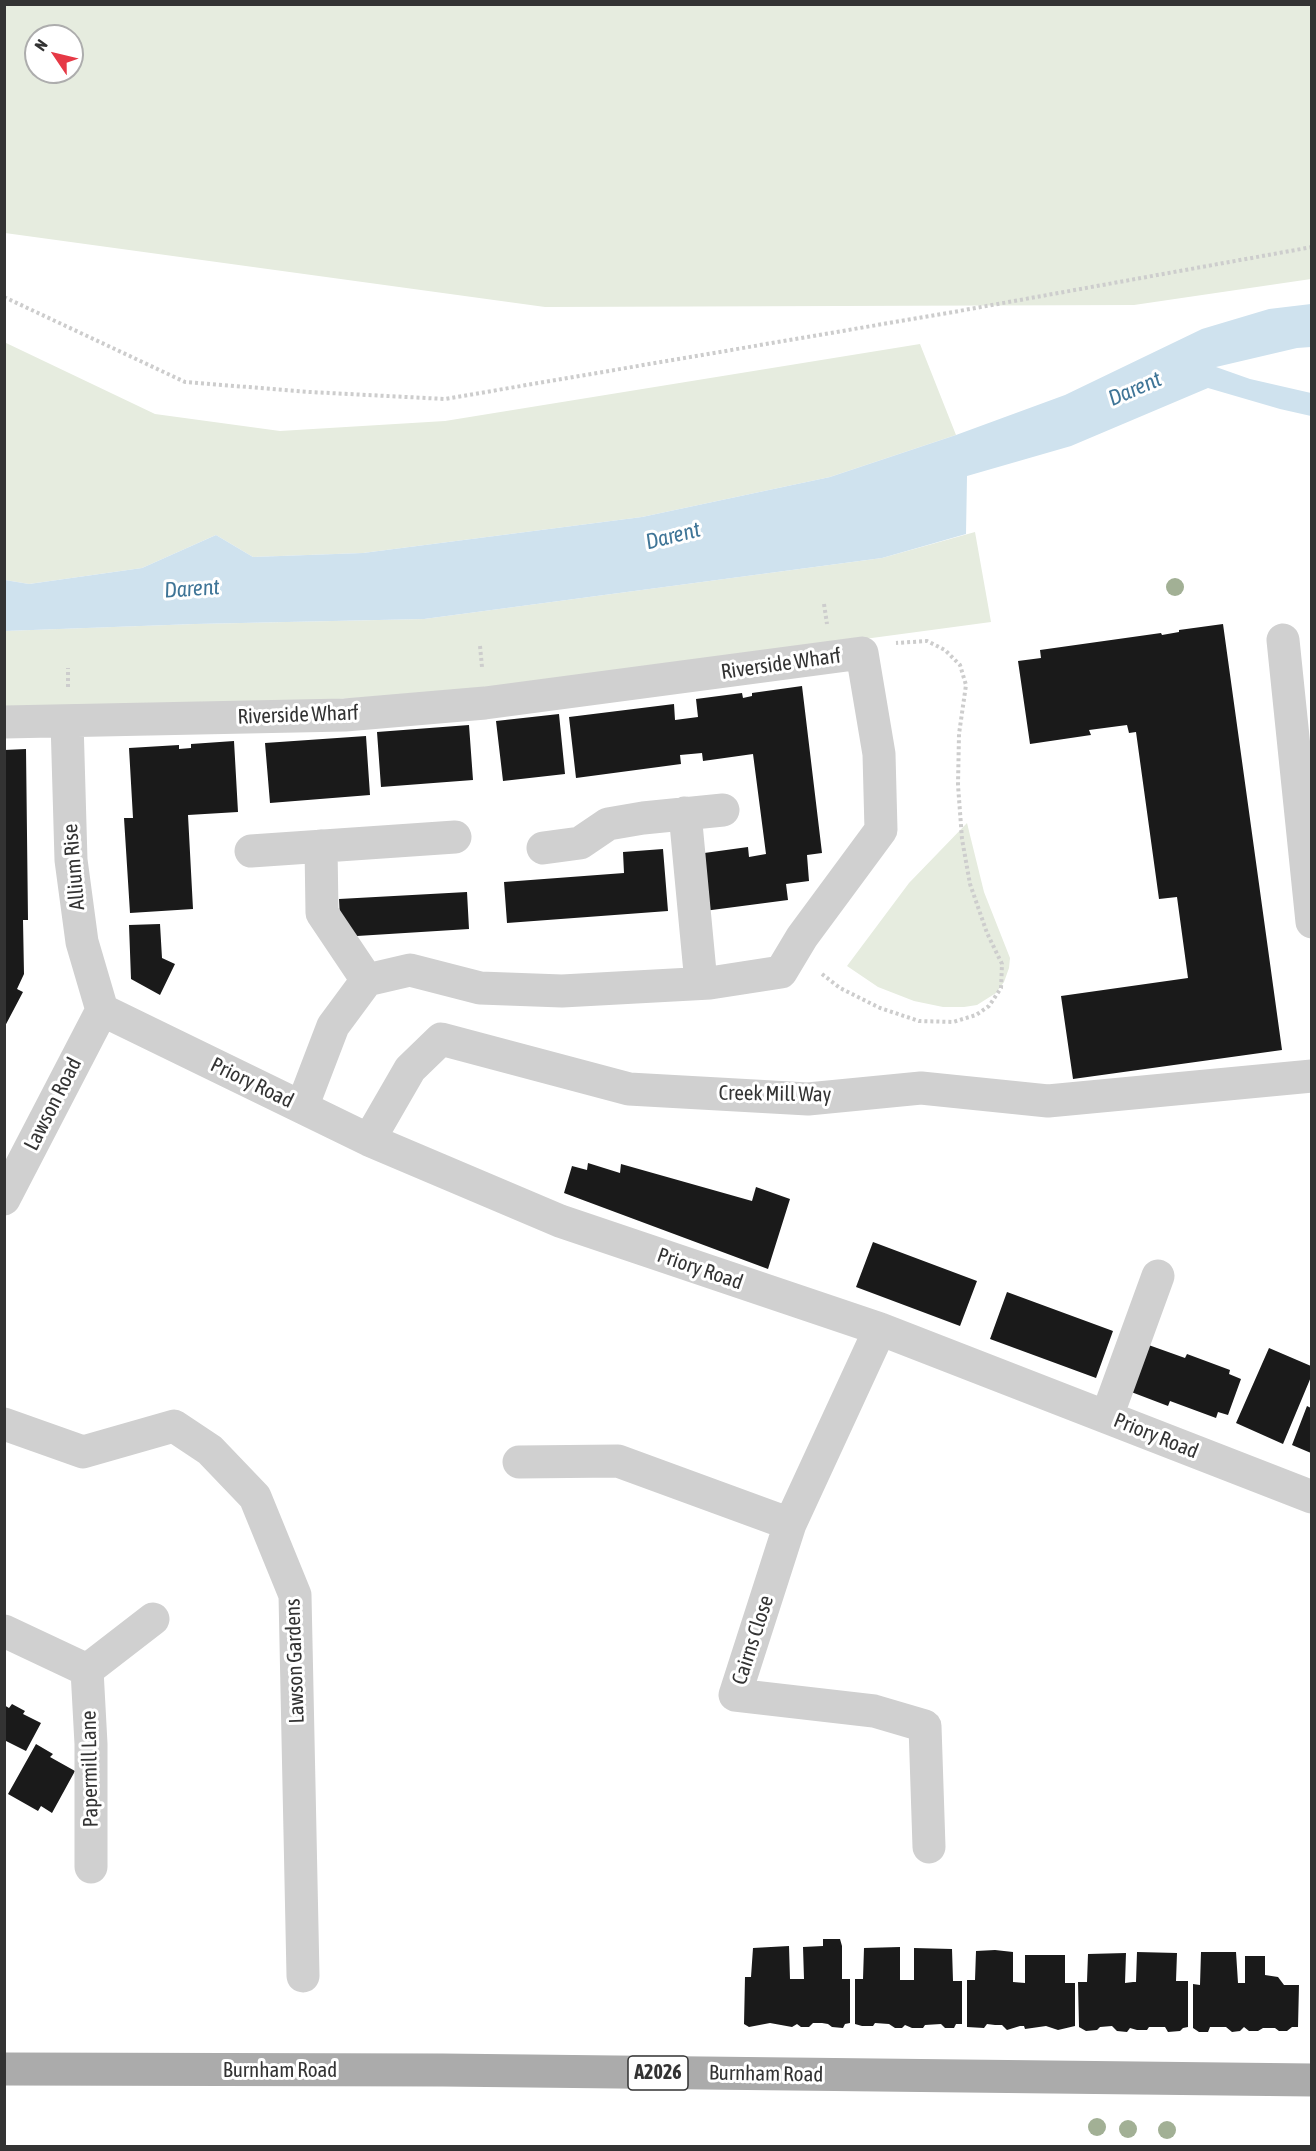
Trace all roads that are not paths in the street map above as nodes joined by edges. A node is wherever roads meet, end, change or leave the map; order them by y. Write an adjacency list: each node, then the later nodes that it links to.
1 (1283, 640): 10 (street)
2 (67, 721): 3 (street, Riverside Wharf); 12 (street, Riverside Wharf); 13 (street, Allium Rise)
3 (4, 722)
4 (723, 810): 5 (street)
5 (685, 813): 8 (street); 12 (street)
6 (455, 837): 7 (street)
7 (321, 846): 9 (street); 11 (street)
8 (543, 848)
9 (251, 851)
10 (1311, 922)
11 (367, 980): 12 (street, Riverside Wharf); 15 (street)
12 (701, 983)
13 (102, 1010): 15 (street, Priory Road); 17 (street, Lawson Road)
14 (1311, 1076): 16 (street, Creek Mill Way)
15 (302, 1107): 16 (street, Priory Road)
16 (369, 1140): 19 (street, Priory Road)
17 (4, 1199)
18 (1158, 1276): 20 (street)
19 (880, 1329): 20 (street, Priory Road); 24 (street, Cairns Close)
20 (1107, 1416): 23 (street, Priory Road)
21 (4, 1424): 30 (street, Lawson Gardens)
22 (519, 1462): 24 (street)
23 (1311, 1497)
24 (790, 1524): 28 (street, Cairns Close)
25 (153, 1619): 27 (street)
26 (4, 1631): 27 (street)
27 (87, 1670): 29 (street, Papermill Lane)
28 (929, 1847)
29 (91, 1867)
30 (303, 1976)
31 (4, 2069): 32 (main road, Burnham Road / A2026)
32 (1311, 2080)

